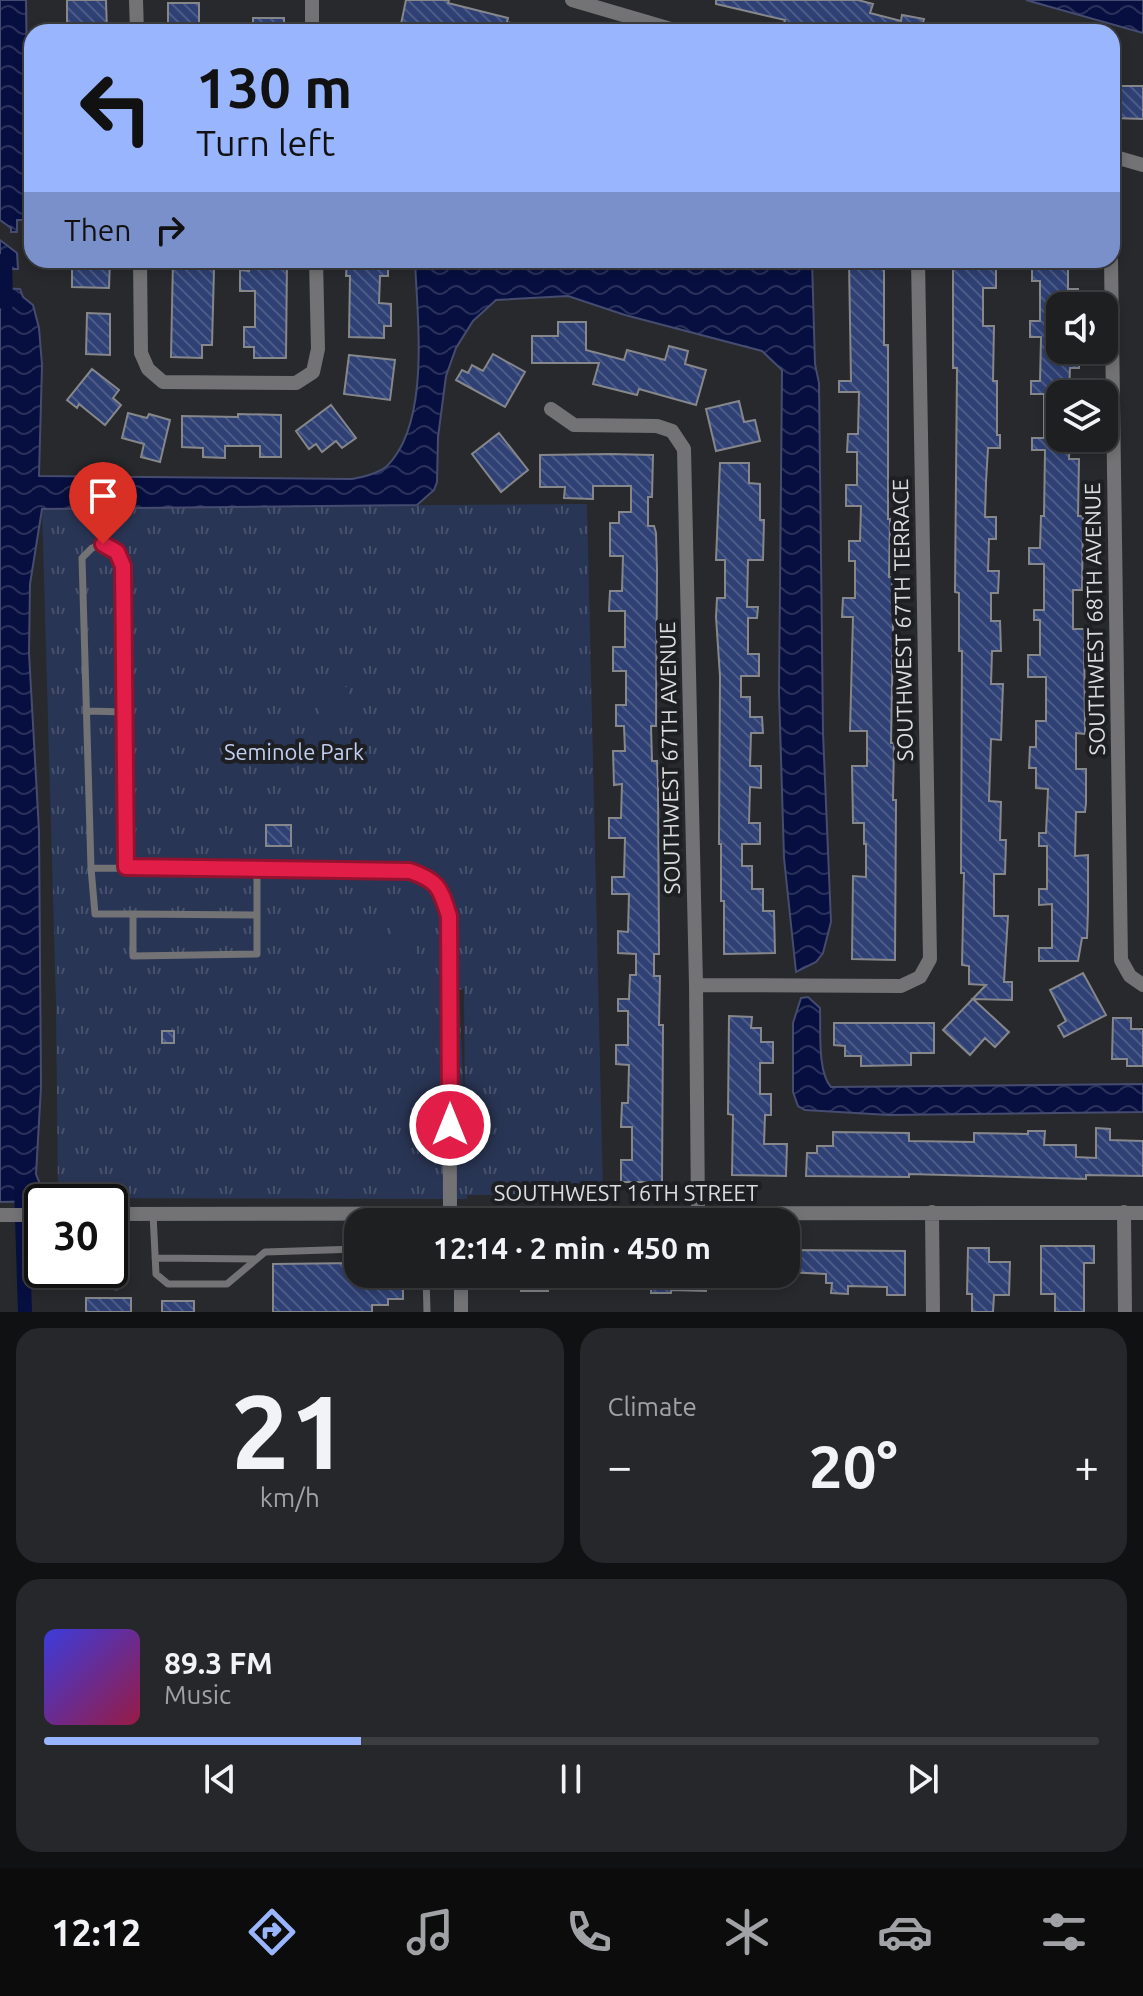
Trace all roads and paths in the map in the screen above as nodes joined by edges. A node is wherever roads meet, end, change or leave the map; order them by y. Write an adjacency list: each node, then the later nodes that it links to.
1 (136, 0): 4 (street)
2 (312, 0): 5 (street)
3 (572, 0): 6 (street)
4 (137, 24)
5 (312, 24)
6 (654, 24)
7 (1120, 158): 8 (street)
8 (1143, 165)
9 (140, 268): 10 (street)
10 (316, 268)
11 (918, 268): 22 (street, SOUTHWEST 67TH TERRACE)
12 (1111, 268): 23 (street, SOUTHWEST 68TH AVENUE)
13 (551, 409): 22 (street, SOUTHWEST 67TH AVENUE)
14 (87, 711): 15 (lane); 15 (lane); 17 (lane)
15 (125, 712): 16 (lane)
16 (126, 867): 17 (lane); 18 (lane)
17 (91, 868): 20 (lane)
18 (257, 869): 19 (lane); 21 (lane)
19 (430, 878): 24 (street)
20 (133, 914): 21 (lane); 21 (lane)
21 (257, 915)
22 (696, 985): 25 (street, SOUTHWEST 67TH AVENUE)
23 (1143, 985)
24 (456, 1208)
25 (698, 1208)
26 (932, 1212): 27 (street, SOUTHWEST 16TH STREET); 28 (street, SOUTHWEST 16TH STREET); 42 (street)
27 (1124, 1212): 29 (street, SOUTHWEST 16TH STREET); 43 (street)
28 (800, 1213)
29 (1143, 1213)
30 (128, 1214): 31 (street, SOUTHWEST 16TH STREET)
31 (153, 1214): 34 (street, SOUTHWEST 16TH STREET); 36 (lane)
32 (0, 1215): 33 (street)
33 (24, 1215)
34 (344, 1216)
35 (344, 1249): 37 (lane)
36 (155, 1258): 37 (lane); 37 (lane)
37 (256, 1259)
38 (426, 1288): 40 (lane)
39 (461, 1288): 41 (street)
40 (427, 1312)
41 (461, 1312)
42 (933, 1312)
43 (1125, 1312)

